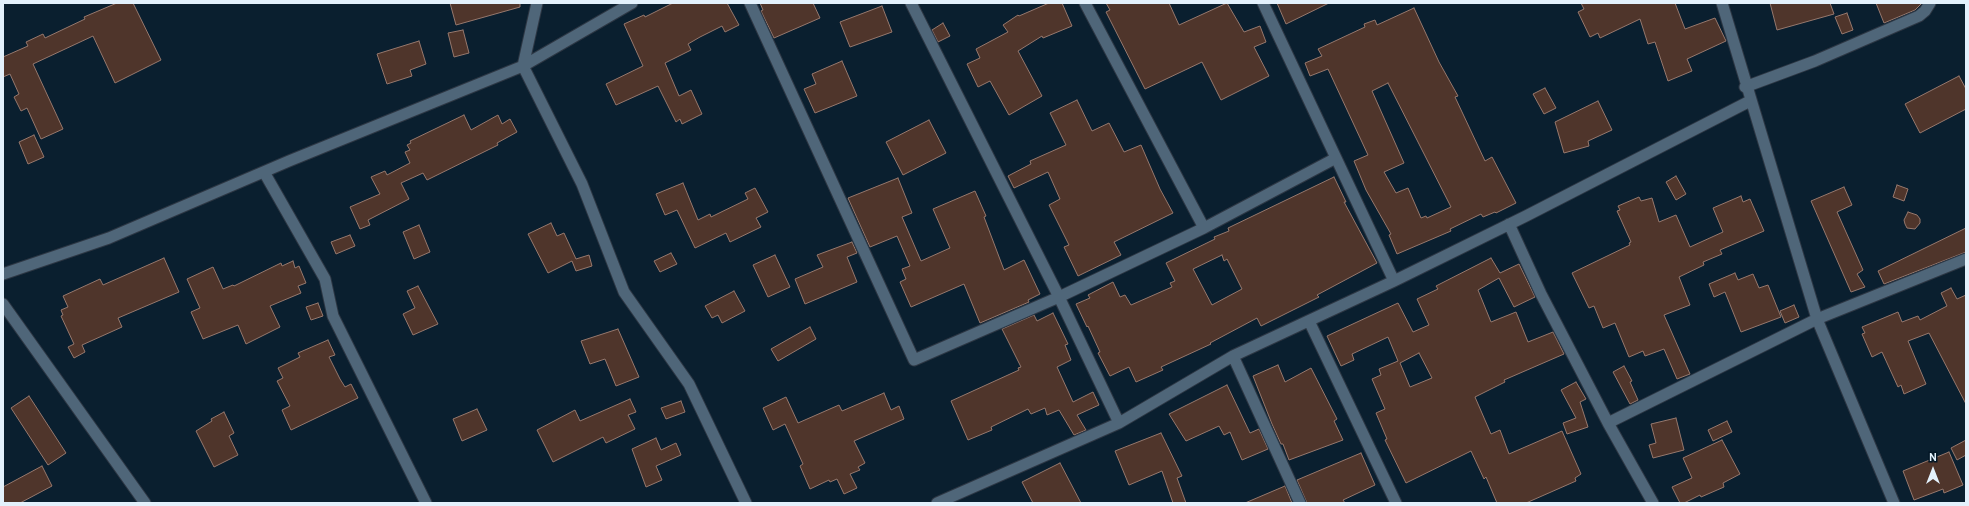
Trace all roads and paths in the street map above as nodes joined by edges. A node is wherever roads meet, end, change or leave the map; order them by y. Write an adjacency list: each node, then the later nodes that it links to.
1 (537, 3): 9 (street)
2 (632, 3): 9 (street)
3 (750, 3): 19 (street)
4 (911, 3): 19 (street)
5 (1085, 3): 15 (street)
6 (1263, 3): 12 (street)
7 (1722, 3): 10 (street)
8 (1930, 3): 10 (street)
9 (523, 66): 13 (street); 26 (street)
10 (1746, 87): 11 (street)
11 (1750, 101): 14 (street); 21 (street)
12 (1336, 158): 15 (street); 18 (street)
13 (264, 172): 17 (street); 28 (street)
14 (1509, 224): 18 (street); 25 (street)
15 (1204, 228): 19 (street)
16 (1966, 259): 21 (street)
17 (3, 274)
18 (1394, 281): 22 (street)
19 (1059, 297): 24 (street)
20 (3, 304): 27 (street)
21 (1817, 319): 25 (street); 33 (street)
22 (1309, 321): 23 (street); 31 (street)
23 (1234, 356): 24 (street); 30 (street)
24 (1119, 423): 29 (street)
25 (1608, 423): 32 (street)
26 (743, 502)
27 (146, 503)
28 (426, 503)
29 (937, 503)
30 (1300, 503)
31 (1396, 503)
32 (1652, 503)
33 (1894, 503)

